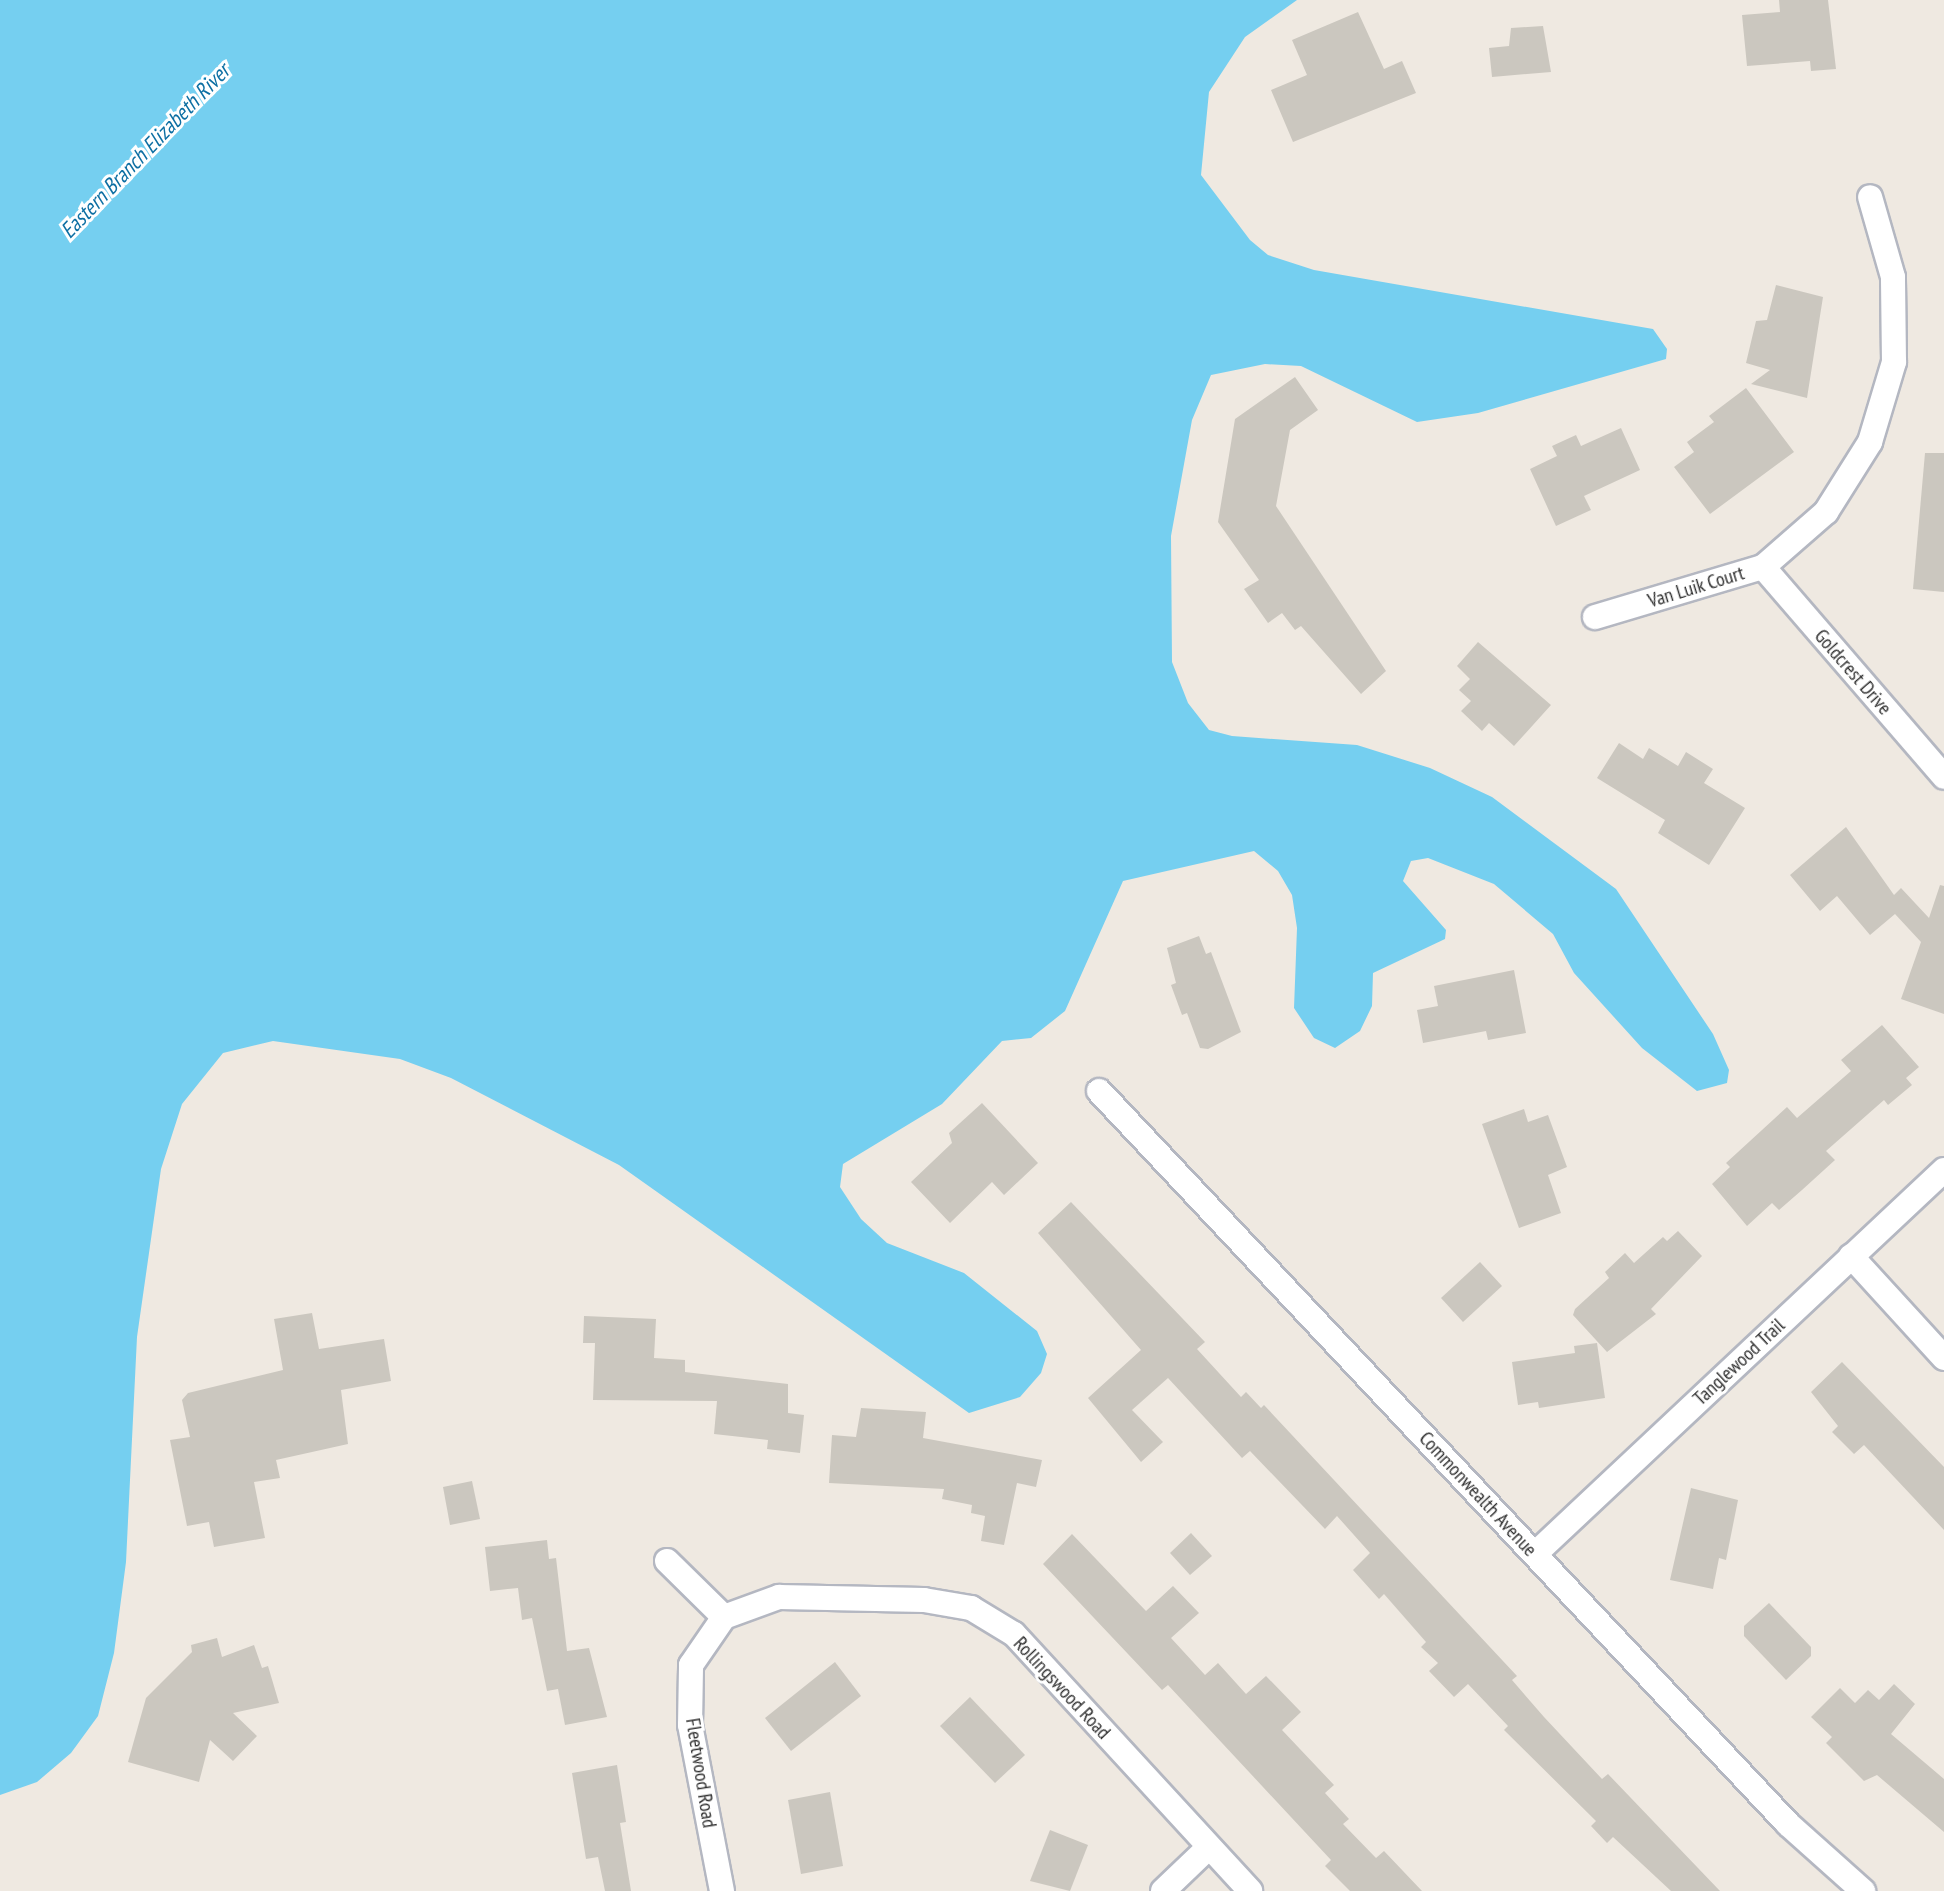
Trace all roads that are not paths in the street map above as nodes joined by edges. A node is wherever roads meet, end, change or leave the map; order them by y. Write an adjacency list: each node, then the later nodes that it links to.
1 (1870, 197): 2 (street, Van Luik Court)
2 (1763, 567): 3 (street, Van Luik Court); 4 (street, Goldcrest Drive)
3 (1595, 617)
4 (1944, 777)
5 (1099, 1091): 9 (street, Commonwealth Avenue)
6 (1944, 1170): 7 (street, Tanglewood Trail)
7 (1851, 1256): 8 (street); 9 (street, Tanglewood Trail)
8 (1944, 1358)
9 (1535, 1554): 16 (street, Commonwealth Avenue)
10 (667, 1561): 11 (street)
11 (724, 1617): 12 (street, Rollingswood Road); 13 (street, Fleetwood Road)
12 (1208, 1848): 14 (street); 15 (street, Rollingswood Road)
13 (722, 1891)
14 (1163, 1891)
15 (1250, 1891)
16 (1863, 1891)

